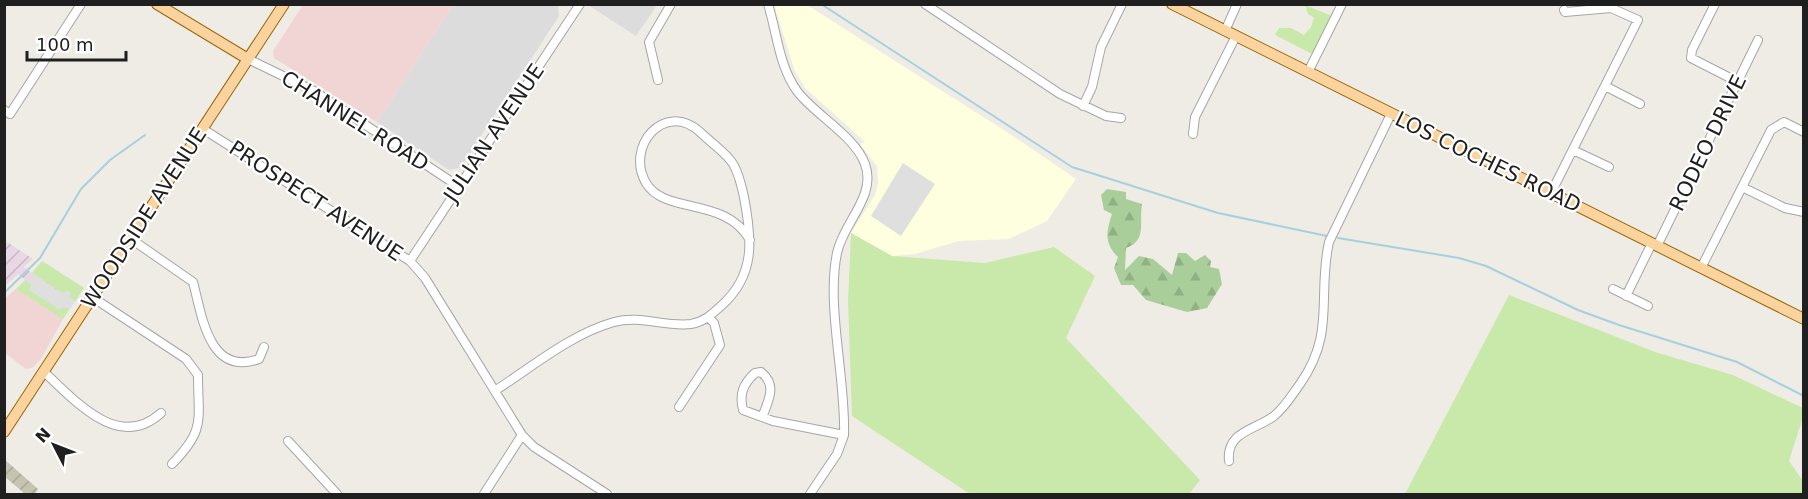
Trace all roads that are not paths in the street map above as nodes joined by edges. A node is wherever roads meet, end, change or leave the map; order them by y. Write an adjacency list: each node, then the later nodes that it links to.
1 (81, 4): 24 (street)
2 (157, 4): 17 (main road, CHANNEL ROAD)
3 (284, 4): 17 (main road, WOODSIDE AVENUE)
4 (671, 4): 19 (street)
5 (768, 4): 55 (street)
6 (925, 4): 23 (street)
7 (1122, 4): 23 (street)
8 (1172, 4): 14 (main road, LOS COCHES ROAD)
9 (1237, 4): 14 (street)
10 (1342, 4): 18 (street)
11 (1715, 4): 20 (street)
12 (580, 5): 32 (street, JULIAN AVENUE)
13 (1564, 10): 21 (street)
14 (1225, 31): 15 (main road, LOS COCHES ROAD)
15 (1236, 36): 18 (main road, LOS COCHES ROAD); 29 (street)
16 (1758, 40): 20 (street, RODEO DRIVE)
17 (248, 59): 27 (main road, WOODSIDE AVENUE); 32 (street, CHANNEL ROAD)
18 (1309, 70): 25 (main road, LOS COCHES ROAD)
19 (658, 80)
20 (1738, 82): 38 (street, RODEO DRIVE)
21 (1605, 87): 22 (street); 30 (street)
22 (1640, 104)
23 (1083, 106): 26 (street)
24 (4, 110)
25 (1391, 114): 34 (main road, LOS COCHES ROAD); 57 (street)
26 (1121, 118)
27 (203, 129): 36 (main road, WOODSIDE AVENUE); 39 (street, PROSPECT AVENUE)
28 (1803, 132): 33 (street)
29 (1193, 134)
30 (1574, 150): 31 (street); 34 (street)
31 (1609, 167)
32 (458, 186): 39 (street, JULIAN AVENUE)
33 (1742, 187): 35 (street); 40 (street)
34 (1551, 193): 38 (main road, LOS COCHES ROAD)
35 (1803, 212)
36 (131, 239): 43 (main road, WOODSIDE AVENUE); 47 (street)
37 (750, 240): 37 (street); 45 (street)
38 (1654, 244): 40 (main road, LOS COCHES ROAD); 42 (street, RODEO DRIVE)
39 (410, 261): 49 (street, PROSPECT AVENUE)
40 (1701, 267): 46 (main road, LOS COCHES ROAD)
41 (1613, 289): 42 (street)
42 (1626, 296): 44 (street)
43 (92, 297): 48 (main road, WOODSIDE AVENUE); 58 (street)
44 (1648, 306)
45 (708, 317): 49 (street); 50 (street)
46 (1803, 319)
47 (264, 347)
48 (44, 372): 51 (street); 53 (main road, WOODSIDE AVENUE)
49 (496, 390): 54 (street, PROSPECT AVENUE)
50 (679, 407)
51 (161, 414)
52 (763, 415): 52 (street); 55 (street)
53 (4, 432)
54 (522, 435): 60 (street); 61 (street, PROSPECT AVENUE)
55 (844, 435): 62 (street)
56 (288, 441): 59 (street)
57 (1229, 460)
58 (172, 464)
59 (337, 495)
60 (484, 495)
61 (607, 495)
62 (810, 495)

